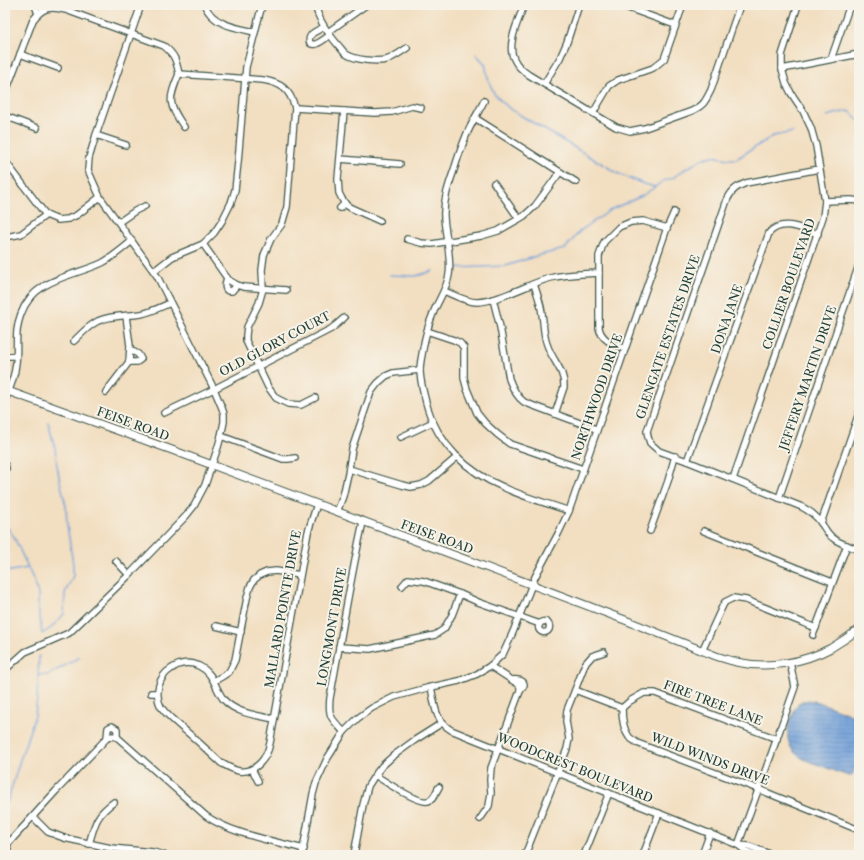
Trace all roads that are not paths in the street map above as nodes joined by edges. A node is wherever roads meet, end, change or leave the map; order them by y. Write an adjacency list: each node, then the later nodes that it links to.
1 (37, 5): 15 (street)
2 (141, 5): 19 (street)
3 (205, 5): 18 (street)
4 (262, 5): 18 (street)
5 (315, 5): 17 (street)
6 (366, 5): 17 (street)
7 (524, 5): 28 (street)
8 (579, 5): 28 (street)
9 (620, 5): 16 (street)
10 (683, 5): 16 (street)
11 (740, 5): 34 (street)
12 (798, 5): 25 (street, COLLIER BOULEVARD)
13 (850, 5): 23 (street)
14 (48, 6): 15 (street); 19 (street)
15 (38, 14): 21 (street)
16 (675, 25): 34 (street)
17 (327, 31): 20 (street)
18 (255, 32): 27 (street)
19 (132, 33): 26 (street); 39 (street)
20 (407, 48)
21 (20, 54): 24 (street); 29 (street)
22 (859, 54): 23 (street)
23 (831, 59): 25 (street)
24 (58, 68)
25 (782, 69): 45 (street, COLLIER BOULEVARD)
26 (178, 74): 27 (street); 37 (street)
27 (244, 79): 31 (street); 66 (street)
28 (544, 84): 34 (street)
29 (5, 94)
30 (484, 101): 36 (street)
31 (295, 108): 33 (street); 73 (street)
32 (421, 108): 33 (street)
33 (344, 111): 41 (street)
34 (593, 113)
35 (5, 116): 38 (street)
36 (475, 118): 46 (street); 65 (street)
37 (184, 127)
38 (36, 128)
39 (96, 135): 40 (street); 49 (street)
40 (126, 146)
41 (340, 159): 43 (street); 52 (street)
42 (5, 161): 44 (street)
43 (400, 164)
44 (7, 168): 56 (street)
45 (819, 169): 50 (street, COLLIER BOULEVARD); 101 (street, GLENGATE ESTATES DRIVE)
46 (560, 172): 47 (street); 57 (street)
47 (576, 182)
48 (494, 183): 57 (street)
49 (100, 197): 56 (street); 59 (street)
50 (825, 201): 51 (street); 61 (street, COLLIER BOULEVARD)
51 (859, 201)
52 (345, 203): 54 (street); 58 (street)
53 (145, 206): 59 (street)
54 (340, 208)
55 (674, 212): 60 (street, NORTHWOOD DRIVE)
56 (46, 215): 62 (street)
57 (519, 219): 65 (street)
58 (380, 221)
59 (119, 222): 64 (street)
60 (667, 228): 69 (street); 82 (street, NORTHWOOD DRIVE)
61 (818, 234): 104 (street, DONA JANE); 108 (street, COLLIER BOULEVARD)
62 (11, 236)
63 (407, 239): 65 (street)
64 (132, 241): 68 (street); 85 (street)
65 (447, 241): 75 (street)
66 (203, 244): 68 (street); 70 (street)
67 (859, 265): 109 (street, JEFFERY MARTIN DRIVE)
68 (154, 271): 77 (street)
69 (599, 273): 71 (street); 82 (street)
70 (227, 278): 72 (street); 72 (street)
71 (534, 284): 76 (street); 96 (street)
72 (237, 285): 73 (street)
73 (263, 289): 74 (street); 87 (street)
74 (286, 290)
75 (444, 291): 76 (street); 80 (street)
76 (493, 299): 96 (street)
77 (170, 303): 78 (street); 89 (street)
78 (126, 316): 81 (street); 83 (street)
79 (344, 318): 87 (street, OLD GLORY COURT)
80 (427, 332): 88 (street); 107 (street)
81 (74, 341)
82 (625, 349): 98 (street, NORTHWOOD DRIVE)
83 (130, 350): 86 (street); 86 (street)
84 (5, 356): 85 (street)
85 (16, 356): 90 (street)
86 (129, 362): 91 (street)
87 (258, 366): 89 (street, OLD GLORY COURT); 92 (street)
88 (420, 370): 97 (street); 106 (street)
89 (214, 389): 94 (street, OLD GLORY COURT); 99 (street)
90 (7, 391): 93 (street); 105 (main road, FEISE ROAD)
91 (106, 392)
92 (315, 398)
93 (5, 400)
94 (164, 413)
95 (859, 413): 114 (street)
96 (555, 414): 98 (street)
97 (433, 422): 100 (street); 102 (street)
98 (596, 429): 107 (street, NORTHWOOD DRIVE)
99 (222, 436): 103 (street); 105 (street)
100 (401, 437)
101 (674, 456): 104 (street, GLENGATE ESTATES DRIVE); 115 (street)
102 (456, 457): 106 (street); 111 (street)
103 (295, 458)
104 (687, 461): 108 (street, GLENGATE ESTATES DRIVE)
105 (212, 465): 110 (main road, FEISE ROAD); 120 (street)
106 (349, 469): 112 (street)
107 (583, 469): 111 (street, NORTHWOOD DRIVE)
108 (733, 479): 109 (street, GLENGATE ESTATES DRIVE)
109 (779, 498): 114 (street, GLENGATE ESTATES DRIVE)
110 (317, 504): 112 (main road, FEISE ROAD); 121 (street, MALLARD POINTE DRIVE)
111 (569, 511): 123 (street, NORTHWOOD DRIVE)
112 (337, 512): 113 (main road, FEISE ROAD)
113 (363, 522): 123 (main road, FEISE ROAD); 133 (street, LONGMONT DRIVE)
114 (821, 523): 117 (street, GLENGATE ESTATES DRIVE)
115 (650, 531)
116 (704, 531): 122 (street)
117 (847, 545): 118 (street, GLENGATE ESTATES DRIVE); 122 (street)
118 (859, 550)
119 (116, 561): 120 (street)
120 (129, 575): 138 (street)
121 (300, 575): 131 (street); 145 (street, MALLARD POINTE DRIVE)
122 (832, 582): 129 (street)
123 (532, 585): 126 (street, NORTHWOOD DRIVE); 134 (main road, FEISE ROAD)
124 (402, 586): 125 (street)
125 (460, 594): 126 (street); 133 (street)
126 (519, 617): 127 (street); 137 (street, NORTHWOOD DRIVE)
127 (540, 624)
128 (216, 626): 131 (street)
129 (816, 628): 132 (street); 134 (street)
130 (859, 629): 136 (main road, FEISE ROAD)
131 (241, 632): 139 (street)
132 (813, 635)
133 (339, 647): 147 (street, LONGMONT DRIVE)
134 (702, 651): 136 (main road, FEISE ROAD)
135 (604, 652): 141 (street)
136 (790, 662): 150 (street)
137 (490, 666): 140 (street, NORTHWOOD DRIVE); 151 (street)
138 (5, 670)
139 (214, 681): 143 (street); 145 (street)
140 (431, 687): 146 (street); 147 (street, NORTHWOOD DRIVE)
141 (575, 690): 144 (street); 153 (street)
142 (151, 693): 143 (street)
143 (157, 693): 152 (street)
144 (622, 708): 150 (street, FIRE TREE LANE); 157 (street, WILD WINDS DRIVE)
145 (274, 719): 152 (street, MALLARD POINTE DRIVE)
146 (442, 723): 151 (street, WOODCREST BOULEVARD); 154 (street)
147 (344, 732): 168 (street, NORTHWOOD DRIVE)
148 (117, 737): 149 (street); 149 (street); 168 (street)
149 (107, 738): 161 (street)
150 (777, 739): 157 (street)
151 (498, 749): 153 (street, WOODCREST BOULEVARD); 162 (street)
152 (252, 769): 155 (street)
153 (558, 772): 158 (street, WOODCREST BOULEVARD); 172 (street)
154 (375, 775): 156 (street); 171 (street)
155 (258, 781)
156 (439, 787)
157 (758, 789): 163 (street, WILD WINDS DRIVE); 166 (street)
158 (609, 793): 160 (street, WOODCREST BOULEVARD); 173 (street)
159 (114, 802): 165 (street)
160 (659, 813): 164 (street, WOODCREST BOULEVARD); 174 (street)
161 (33, 817): 165 (street); 167 (street)
162 (480, 819)
163 (859, 830)
164 (710, 833): 166 (street, WOODCREST BOULEVARD); 175 (street)
165 (89, 844): 170 (street)
166 (738, 845): 176 (street, WOODCREST BOULEVARD); 177 (street, WOODCREST BOULEVARD)
167 (6, 846): 169 (street)
168 (303, 852)
169 (5, 855)
170 (164, 855)
171 (354, 855)
172 (525, 855)
173 (584, 855)
174 (642, 855)
175 (702, 855)
176 (756, 855)
177 (772, 855)

